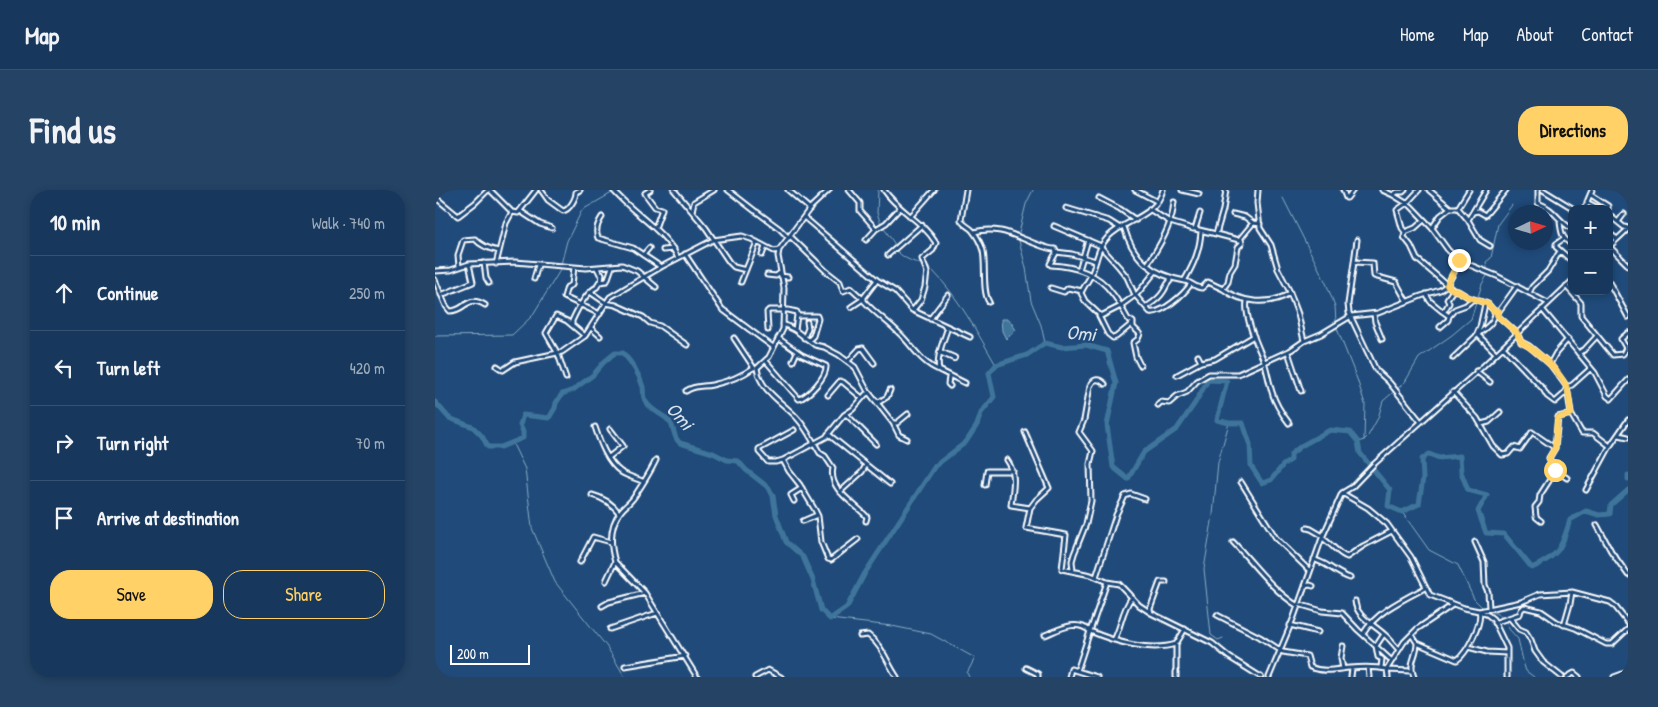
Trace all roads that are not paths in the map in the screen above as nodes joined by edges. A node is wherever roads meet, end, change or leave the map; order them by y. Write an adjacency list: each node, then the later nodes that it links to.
1 (489, 190): 38 (street); 54 (street)
2 (535, 190): 53 (street)
3 (541, 190): 4 (street)
4 (580, 190)
5 (613, 190): 77 (street)
6 (649, 190): 77 (street)
7 (675, 190): 55 (street)
8 (714, 190): 55 (street)
9 (728, 190): 87 (street)
10 (789, 190): 51 (street)
11 (829, 190): 51 (street)
12 (849, 190): 80 (street)
13 (883, 190): 47 (street)
14 (934, 190): 62 (street)
15 (966, 190): 83 (street)
16 (1135, 190): 40 (street)
17 (1163, 190): 40 (street)
18 (1182, 190): 34 (street)
19 (1226, 190): 85 (street)
20 (1258, 190): 71 (street)
21 (1343, 190): 22 (street)
22 (1353, 190)
23 (1381, 190): 36 (street)
24 (1405, 190): 36 (street)
25 (1410, 190): 35 (street)
26 (1419, 190): 35 (street)
27 (1429, 190): 49 (street)
28 (1468, 190): 50 (street)
29 (1486, 190): 56 (street)
30 (1506, 190): 56 (street)
31 (1537, 190): 32 (street); 67 (street)
32 (1542, 190): 44 (street)
33 (1592, 190): 37 (street)
34 (1199, 194)
35 (1415, 194): 42 (street)
36 (1393, 195): 42 (street)
37 (1591, 195): 43 (street); 46 (street)
38 (435, 198)
39 (1099, 198): 64 (street)
40 (1158, 202): 52 (street)
41 (1174, 202): 68 (street)
42 (1407, 203): 65 (street); 84 (street)
43 (1587, 203): 45 (street)
44 (1568, 205)
45 (1596, 205)
46 (1606, 205)
47 (900, 208): 62 (street); 80 (street)
48 (1066, 208): 75 (street)
49 (1450, 208): 50 (street); 78 (street)
50 (1458, 208): 66 (street)
51 (810, 209): 61 (street)
52 (1149, 209): 64 (street); 68 (street)
53 (520, 211): 54 (street); 76 (street)
54 (512, 212): 106 (street)
55 (692, 212): 92 (street)
56 (1473, 212): 66 (street)
57 (1200, 213): 81 (street)
58 (1233, 214): 70 (street)
59 (1624, 214): 69 (street)
60 (602, 217): 110 (street)
61 (804, 217): 87 (street); 144 (street)
62 (911, 217): 72 (street)
63 (1613, 218): 69 (street)
64 (1136, 220): 75 (street)
65 (1424, 220): 78 (street); 84 (street)
66 (1468, 220): 98 (street)
67 (1560, 221): 74 (street); 88 (street)
68 (1170, 222): 81 (street); 125 (street)
69 (1618, 222): 79 (street)
70 (1253, 223): 71 (street); 90 (street)
71 (1259, 224): 161 (street)
72 (922, 225): 112 (street); 180 (street)
73 (1054, 226): 89 (street)
74 (1568, 226)
75 (1122, 227): 100 (street); 125 (street)
76 (553, 228)
77 (655, 228): 102 (street)
78 (1432, 228): 118 (street)
79 (1628, 228): 91 (street)
80 (876, 229): 93 (street)
81 (1195, 229): 82 (street)
82 (1201, 231): 85 (street); 145 (street)
83 (974, 232): 109 (street); 169 (street)
84 (1405, 232): 150 (street)
85 (1216, 234): 90 (street)
86 (1613, 236): 91 (street)
87 (790, 237): 104 (street); 167 (street)
88 (1563, 238): 95 (street); 108 (street)
89 (1087, 239): 100 (street); 116 (street)
90 (1241, 239): 155 (street)
91 (1617, 239): 97 (street)
92 (713, 240): 96 (street); 111 (street); 132 (street)
93 (866, 240)
94 (1357, 240): 120 (street)
95 (1568, 241)
96 (757, 242): 99 (street); 132 (street)
97 (1613, 242)
98 (1490, 246)
99 (765, 247): 107 (street); 113 (street)
100 (1101, 247): 119 (street); 165 (street)
101 (649, 248): 110 (street)
102 (674, 249): 103 (street); 115 (street)
103 (663, 250)
104 (779, 250): 107 (street); 114 (street)
105 (1613, 250): 126 (street)
106 (499, 251): 123 (street); 127 (street)
107 (774, 251): 114 (street)
108 (1560, 251): 117 (street); 160 (street)
109 (1056, 252): 116 (street); 133 (street)
110 (643, 254): 131 (street)
111 (685, 254): 115 (street); 219 (street)
112 (888, 255)
113 (762, 256)
114 (778, 256): 138 (street)
115 (678, 258): 131 (street)
116 (1083, 258): 119 (street); 133 (street)
117 (1568, 258)
118 (1459, 260): 150 (street); 151 (street)
119 (1096, 261): 136 (street)
120 (1354, 262): 170 (street); 188 (street)
121 (484, 263): 122 (street); 123 (street); 148 (street)
122 (469, 264): 127 (street); 163 (street)
123 (496, 264): 124 (street)
124 (538, 265): 129 (street); 142 (street)
125 (1147, 265): 135 (street)
126 (1628, 265)
127 (459, 267): 134 (street)
128 (613, 267): 130 (street); 140 (street); 146 (street)
129 (574, 268): 130 (street); 173 (street)
130 (597, 268): 146 (street)
131 (661, 268): 140 (street)
132 (746, 270): 147 (street)
133 (1079, 270): 136 (street)
134 (435, 271)
135 (1155, 272): 141 (street); 165 (street)
136 (1092, 274): 158 (street); 176 (street)
137 (767, 275): 138 (street)
138 (781, 275): 139 (street); 181 (street)
139 (788, 276)
140 (646, 277): 153 (street); 171 (street)
141 (1170, 278): 145 (street); 177 (street)
142 (534, 279)
143 (435, 280): 163 (street)
144 (877, 280): 167 (street); 180 (street)
145 (1184, 281): 149 (street)
146 (601, 282): 159 (street)
147 (741, 282)
148 (489, 283)
149 (1190, 285): 155 (street); 177 (street)
150 (1447, 285): 157 (street); 162 (street)
151 (1517, 286): 160 (street); 183 (street)
152 (1566, 286): 172 (street); 210 (street)
153 (656, 287)
154 (1051, 288): 158 (street)
155 (1223, 289): 168 (street)
156 (1613, 289): 190 (street)
157 (1453, 290): 166 (street); 182 (street)
158 (1082, 291): 187 (street)
159 (589, 292): 171 (street); 173 (street)
160 (1529, 293): 172 (street)
161 (1290, 294): 168 (street); 217 (street)
162 (1426, 294): 170 (street); 182 (street)
163 (441, 295): 175 (street)
164 (948, 295): 191 (street)
165 (1135, 295): 176 (street); 177 (street)
166 (1473, 298): 174 (street); 189 (street)
167 (863, 299): 178 (street); 241 (street)
168 (1247, 301): 208 (street)
169 (989, 302)
170 (1407, 302): 186 (street)
171 (606, 303): 184 (street); 218 (street)
172 (1548, 303): 179 (street)
173 (581, 304): 184 (street); 195 (street)
174 (1485, 304): 183 (street); 205 (street)
175 (485, 305)
176 (1121, 305): 187 (street); 193 (street)
177 (1146, 307)
178 (851, 308)
179 (1542, 309): 203 (street); 216 (street)
180 (913, 310): 191 (street)
181 (784, 311): 185 (street); 194 (street); 201 (street)
182 (1442, 311): 189 (street)
183 (1497, 311): 203 (street); 205 (street)
184 (600, 314): 198 (street)
185 (797, 314): 200 (street); 202 (street)
186 (1374, 314): 188 (street); 214 (street)
187 (1099, 316): 193 (street)
188 (1351, 316): 217 (street); 266 (street)
189 (1449, 316): 197 (street)
190 (1628, 317)
191 (930, 319): 196 (street)
192 (807, 322): 199 (street)
193 (1133, 323): 238 (street)
194 (783, 324): 202 (street); 212 (street)
195 (572, 325): 206 (street); 226 (street)
196 (944, 326): 209 (street); 222 (street)
197 (1440, 327)
198 (591, 328): 206 (street); 207 (street)
199 (808, 328): 200 (street); 213 (street)
200 (815, 328): 215 (street)
201 (768, 330)
202 (795, 330): 213 (street)
203 (1517, 333): 220 (street); 236 (street)
204 (1628, 333): 210 (street)
205 (1477, 335): 224 (street); 229 (street)
206 (585, 336): 226 (street)
207 (600, 336)
208 (1253, 336): 233 (street); 234 (street)
209 (970, 337)
210 (1597, 337): 225 (street)
211 (734, 338): 239 (street)
212 (778, 338): 219 (street); 221 (street)
213 (804, 338): 215 (street)
214 (1382, 339)
215 (809, 340): 232 (street)
216 (1568, 340): 225 (street); 236 (street)
217 (1305, 341): 223 (street)
218 (687, 345)
219 (773, 347): 230 (street)
220 (1503, 347): 224 (street); 251 (street)
221 (797, 352): 230 (street); 231 (street)
222 (941, 352): 228 (street); 241 (street)
223 (1288, 352): 234 (street); 255 (street)
224 (1496, 353): 242 (street)
225 (1578, 353): 240 (street)
226 (558, 354): 237 (street); 245 (street)
227 (1198, 356): 233 (street)
228 (954, 358)
229 (1453, 358)
230 (766, 360): 239 (street)
231 (793, 361)
232 (848, 361): 235 (street); 254 (street)
233 (1201, 362): 243 (street)
234 (1263, 362): 260 (street); 268 (street)
235 (874, 363)
236 (1551, 364): 251 (street)
237 (497, 366)
238 (1140, 366)
239 (755, 368): 253 (street); 278 (street)
240 (1591, 368): 246 (street); 251 (street)
241 (939, 370): 244 (street)
242 (1476, 371): 247 (street); 256 (street)
243 (1177, 375)
244 (949, 376): 248 (street); 250 (street)
245 (566, 378)
246 (1628, 380)
247 (1490, 382)
248 (965, 383)
249 (1105, 384): 318 (street)
250 (950, 386)
251 (1567, 388): 263 (street)
252 (890, 390): 259 (street)
253 (686, 391)
254 (867, 392): 258 (street); 259 (street)
255 (1301, 392)
256 (1453, 392): 266 (street); 269 (street)
257 (828, 395): 258 (street)
258 (862, 398): 264 (street)
259 (875, 400): 267 (street)
260 (1158, 405)
261 (1500, 412): 269 (street)
262 (908, 414): 267 (street)
263 (1571, 414): 280 (street); 281 (street)
264 (844, 415): 274 (street); 279 (street)
265 (1628, 420): 275 (street)
266 (1421, 422): 297 (street)
267 (893, 423): 277 (street)
268 (1289, 423)
269 (1481, 424): 281 (street)
270 (595, 427): 282 (street)
271 (610, 428): 282 (street)
272 (794, 430): 284 (street)
273 (1025, 432): 301 (street)
274 (828, 434): 278 (street); 286 (street)
275 (1619, 435): 276 (street); 280 (street)
276 (1628, 437)
277 (907, 439)
278 (814, 443): 284 (street); 296 (street)
279 (876, 444)
280 (1611, 446): 295 (street)
281 (1555, 448): 288 (street)
282 (609, 458): 290 (street)
283 (656, 460): 290 (street)
284 (783, 460): 294 (street)
285 (1007, 460): 287 (street)
286 (866, 465): 292 (street); 296 (street)
287 (1013, 470): 293 (street); 301 (street)
288 (1555, 470): 289 (street); 306 (street)
289 (1567, 478)
290 (643, 481): 302 (street)
291 (1241, 482): 319 (street)
292 (890, 484)
293 (985, 485)
294 (802, 488): 300 (street); 303 (street)
295 (1587, 490)
296 (840, 492): 305 (street)
297 (1342, 493): 309 (street); 310 (street)
298 (591, 495): 302 (street)
299 (1145, 499): 321 (street)
300 (794, 501)
301 (1030, 508): 318 (street)
302 (619, 513): 312 (street)
303 (817, 515): 304 (street); 311 (street)
304 (803, 521)
305 (866, 521)
306 (1541, 521)
307 (1597, 525): 320 (street)
308 (1307, 528): 310 (street)
309 (1392, 531): 310 (street); 328 (street)
310 (1322, 537): 315 (street)
311 (858, 539)
312 (611, 542): 316 (street); 317 (street)
313 (1233, 542): 334 (street)
314 (1475, 542): 336 (street)
315 (1314, 559): 319 (street); 322 (street)
316 (580, 562)
317 (615, 562): 323 (street); 330 (street)
318 (1073, 571): 321 (street)
319 (1310, 571): 326 (street)
320 (1628, 575)
321 (1096, 577): 324 (street)
322 (1350, 578)
323 (606, 581)
324 (1107, 582): 331 (street); 350 (street)
325 (1166, 582): 339 (street)
326 (1305, 586): 327 (street); 334 (street)
327 (1313, 586)
328 (1425, 588): 333 (street); 342 (street)
329 (1571, 592): 336 (street); 344 (street); 346 (street)
330 (645, 593): 335 (street); 338 (street)
331 (1132, 597): 339 (street); 357 (street)
332 (1355, 601): 342 (street)
333 (1450, 603): 337 (street); 355 (street)
334 (1298, 605): 345 (street); 352 (street)
335 (602, 606)
336 (1489, 608): 337 (street)
337 (1479, 611): 343 (street); 362 (street)
338 (657, 613): 348 (street); 366 (street)
339 (1151, 613): 347 (street)
340 (1217, 615): 363 (street)
341 (1510, 618): 343 (street); 346 (street); 393 (street)
342 (1369, 623): 352 (street); 353 (street)
343 (1494, 623): 365 (street)
344 (1628, 623)
345 (1291, 625): 351 (street); 363 (street)
346 (1564, 625): 349 (street)
347 (1185, 628): 359 (street); 386 (street)
348 (610, 629)
349 (1628, 629)
350 (1090, 632): 354 (street); 357 (street); 375 (street)
351 (1318, 632)
352 (1363, 634): 361 (street)
353 (1384, 634): 361 (street); 364 (street)
354 (1045, 635)
355 (1412, 635): 358 (street); 364 (street)
356 (860, 636): 381 (street)
357 (1114, 640): 359 (street)
358 (1417, 643): 362 (street); 376 (street)
359 (1176, 644): 385 (street)
360 (1343, 646): 373 (street)
361 (1376, 646): 367 (street); 372 (street)
362 (1468, 647): 365 (street)
363 (1280, 650): 373 (street); 387 (street)
364 (1399, 650): 367 (street)
365 (1507, 653): 392 (street)
366 (685, 656): 368 (street); 378 (street)
367 (1392, 660): 374 (street)
368 (625, 666)
369 (1026, 668): 382 (street)
370 (1352, 668): 371 (street); 373 (street); 388 (street)
371 (1368, 668): 372 (street); 389 (street)
372 (1381, 668): 374 (street)
373 (1343, 669)
374 (1387, 669): 376 (street); 390 (street)
375 (1077, 670): 383 (street); 384 (street)
376 (1411, 670): 391 (street)
377 (1628, 672): 396 (street)
378 (697, 677)
379 (755, 677): 380 (street)
380 (781, 677)
381 (897, 677)
382 (1037, 677)
383 (1069, 677)
384 (1097, 677)
385 (1176, 677)
386 (1261, 677)
387 (1269, 677)
388 (1351, 677)
389 (1369, 677)
390 (1388, 677)
391 (1414, 677)
392 (1507, 677)
393 (1562, 677)
394 (1567, 677): 395 (street)
395 (1579, 677)
396 (1614, 677)

